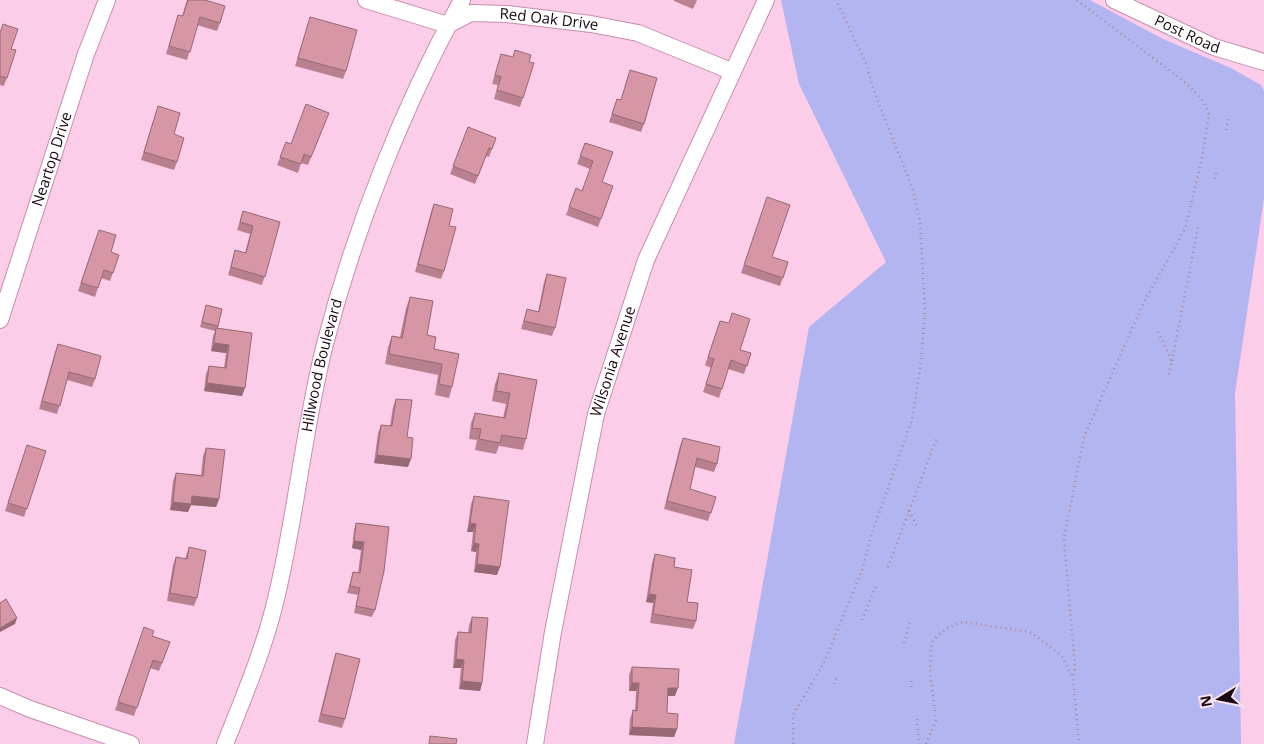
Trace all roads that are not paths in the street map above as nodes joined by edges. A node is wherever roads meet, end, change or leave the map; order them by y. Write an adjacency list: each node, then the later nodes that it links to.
1 (107, 0): 9 (street, Neartop Drive)
2 (366, 0): 6 (street)
3 (462, 0): 6 (street, Hillwood Boulevard)
4 (766, 0): 8 (street, Wilsonia Avenue)
5 (1114, 0): 7 (street, Post Road)
6 (448, 26): 8 (street, Red Oak Drive); 12 (street, Hillwood Boulevard)
7 (1264, 62)
8 (731, 71): 13 (street, Wilsonia Avenue)
9 (0, 320)
10 (0, 696): 11 (street)
11 (131, 744)
12 (225, 744)
13 (535, 744)

